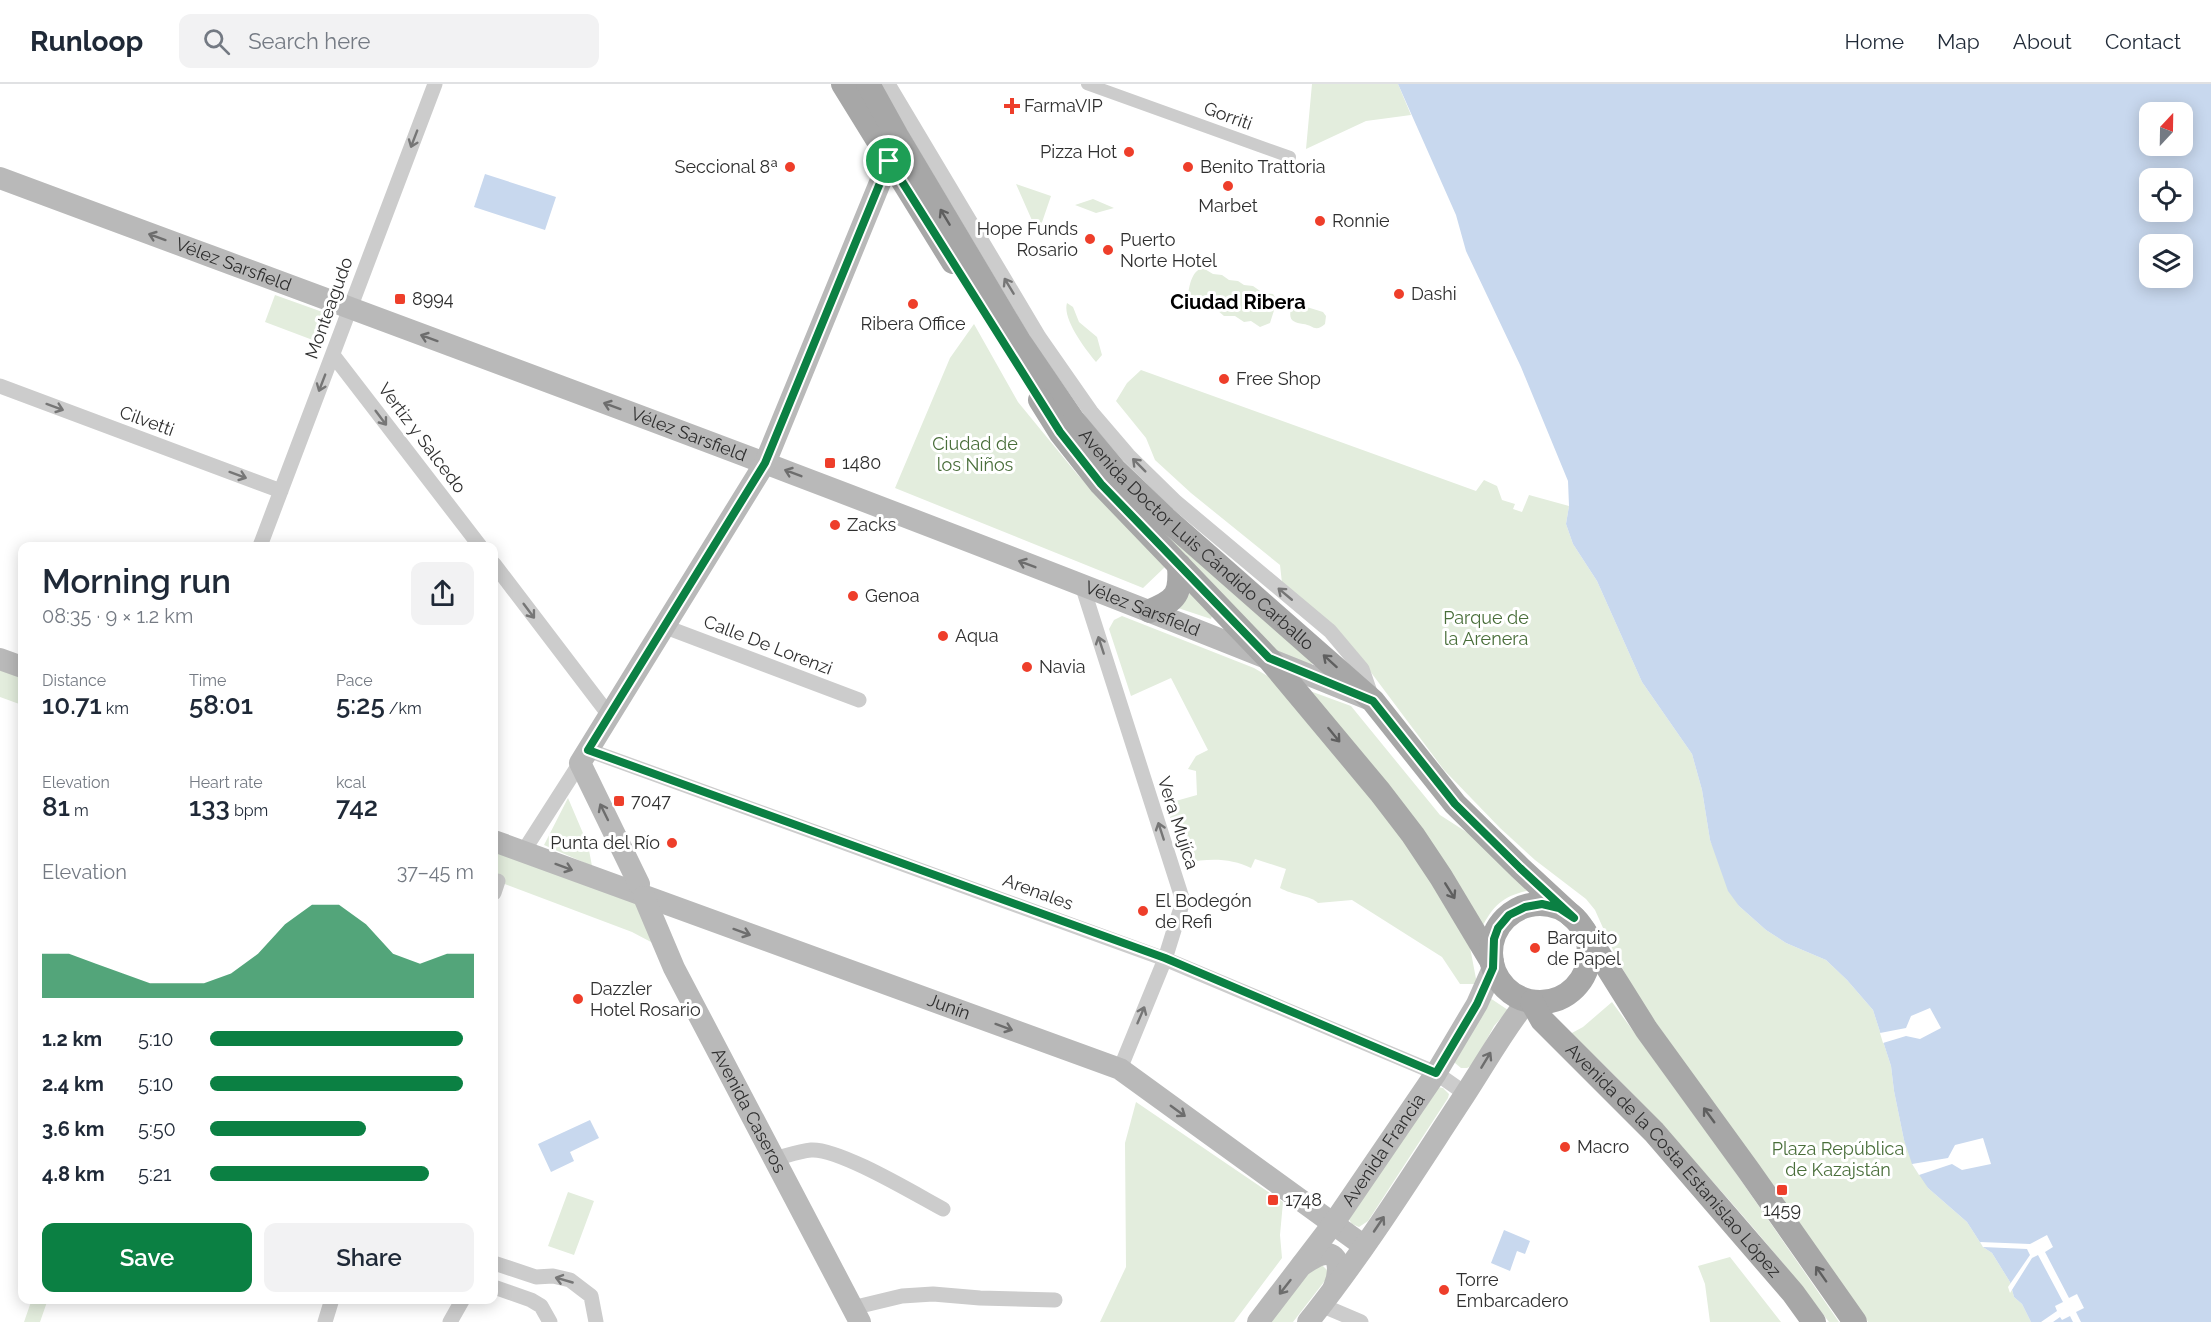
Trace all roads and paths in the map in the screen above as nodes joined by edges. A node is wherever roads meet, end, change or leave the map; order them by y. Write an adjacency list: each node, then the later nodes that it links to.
1 (435, 84): 11 (street, Monteagudo, one-way to 11)
2 (843, 84): 9 (main road, Avenida Doctor Luis Cándido Carballo)
3 (868, 84): 7 (main road, Avenida Doctor Luis Cándido Carballo)
4 (888, 84): 6 (street, Avenida Doctor Luis Cándido Carballo)
5 (1087, 84): 8 (street, Gorriti)
6 (906, 115): 7 (street); 27 (street, Avenida Doctor Luis Cándido Carballo, one-way to 6)
7 (898, 138): 9 (main road); 27 (main road, Avenida Doctor Luis Cándido Carballo, one-way to 7)
8 (1290, 157)
9 (889, 161): 14 (main road); 18 (main road, Avenida Doctor Luis Cándido Carballo)
10 (0, 178): 11 (main road, Vélez Sarsfield, one-way to 10)
11 (350, 308): 12 (street, Monteagudo); 14 (main road, Vélez Sarsfield, one-way to 11)
12 (333, 355): 15 (street, Monteagudo, one-way to 15); 17 (street, Vertiz y Salcedo, one-way to 17)
13 (0, 386): 15 (street, Cilvetti, one-way to 15)
14 (765, 463): 20 (main road, Vélez Sarsfield, one-way to 14); 22 (main road)
15 (281, 491): 16 (street, Monteagudo)
16 (262, 542)
17 (477, 542)
18 (1179, 565): 21 (main road); 23 (main road, Avenida Doctor Luis Cándido Carballo)
19 (498, 569): 28 (street, one-way to 28)
20 (1082, 585): 21 (main road, Vélez Sarsfield); 34 (street, Vera Mujíca, one-way to 20)
21 (1150, 611): 23 (main road, Vélez Sarsfield)
22 (663, 626): 26 (street, Calle De Lorenzi); 28 (main road)
23 (1269, 658): 27 (main road, Vélez Sarsfield); 35 (main road, Avenida Doctor Luis Cándido Carballo, one-way to 35)
24 (0, 659): 25 (main road)
25 (18, 666)
26 (859, 700)
27 (1373, 701): 33 (main road, Avenida Doctor Luis Cándido Carballo)
28 (609, 715): 29 (main road)
29 (584, 756): 31 (street); 32 (main road, Avenida Caseros, one-way to 29); 34 (street, Arenales)
30 (498, 843): 31 (main road, Junín)
31 (523, 852): 32 (main road, Junín, one-way to 32)
32 (641, 890): 37 (main road, Junín, one-way to 37); 40 (main road, Avenida Caseros)
33 (1579, 924): 35 (main road); 36 (main road); 61 (main road, Avenida de la Costa Estanislao López, one-way to 33)
34 (1165, 958): 37 (street, Vera Mujíca, one-way to 34); 38 (street, Arenales)
35 (1493, 965): 36 (main road); 38 (main road, Avenida Francia)
36 (1529, 1001): 39 (main road, Avenida Francia, one-way to 36); 60 (main road, Avenida de la Costa Estanislao López)
37 (1120, 1069): 42 (main road, Junín, one-way to 42)
38 (1436, 1073): 39 (street, Arenales); 42 (main road, Avenida Francia)
39 (1466, 1094): 43 (main road, Avenida Francia, one-way to 39)
40 (774, 1159): 41 (street); 53 (main road, Avenida Caseros)
41 (943, 1209)
42 (1333, 1224): 43 (main road, Junín); 45 (main road, Avenida Francia)
43 (1364, 1246): 52 (main road, Avenida Francia)
44 (498, 1264): 46 (street)
45 (1302, 1265): 52 (main road); 58 (main road, Avenida Francia, one-way to 58)
46 (536, 1277): 48 (street); 57 (street, one-way to 46)
47 (498, 1288): 48 (street)
48 (531, 1299): 56 (street)
49 (1055, 1300): 53 (street)
50 (330, 1304): 54 (street)
51 (460, 1304): 55 (street)
52 (1321, 1305): 59 (street)
53 (856, 1315)
54 (325, 1322)
55 (450, 1322)
56 (550, 1322)
57 (596, 1322)
58 (1258, 1322)
59 (1361, 1322)
60 (1814, 1322)
61 (1855, 1322)

